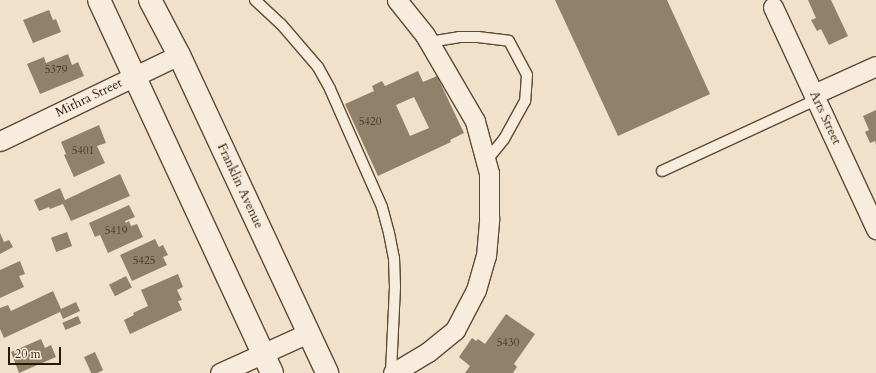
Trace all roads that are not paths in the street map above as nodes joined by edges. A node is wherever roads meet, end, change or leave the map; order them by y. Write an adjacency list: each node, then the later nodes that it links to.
1 (99, 0): 9 (street)
2 (150, 0): 7 (street, Franklin Avenue)
3 (255, 0): 20 (lane)
4 (397, 0): 6 (street)
5 (773, 6): 10 (street, Arts Street)
6 (430, 42): 12 (street); 12 (lane)
7 (179, 55): 9 (street, Mithra Street); 15 (street, Franklin Avenue)
8 (876, 66): 10 (street)
9 (135, 76): 11 (street, Mithra Street); 16 (street)
10 (815, 97): 13 (lane); 14 (street, Arts Street)
11 (0, 141)
12 (486, 161): 20 (street)
13 (662, 171)
14 (876, 229)
15 (308, 333): 16 (street); 19 (street, Franklin Avenue)
16 (263, 353): 17 (street); 18 (street)
17 (220, 373)
18 (272, 373)
19 (327, 373)
20 (392, 373)

